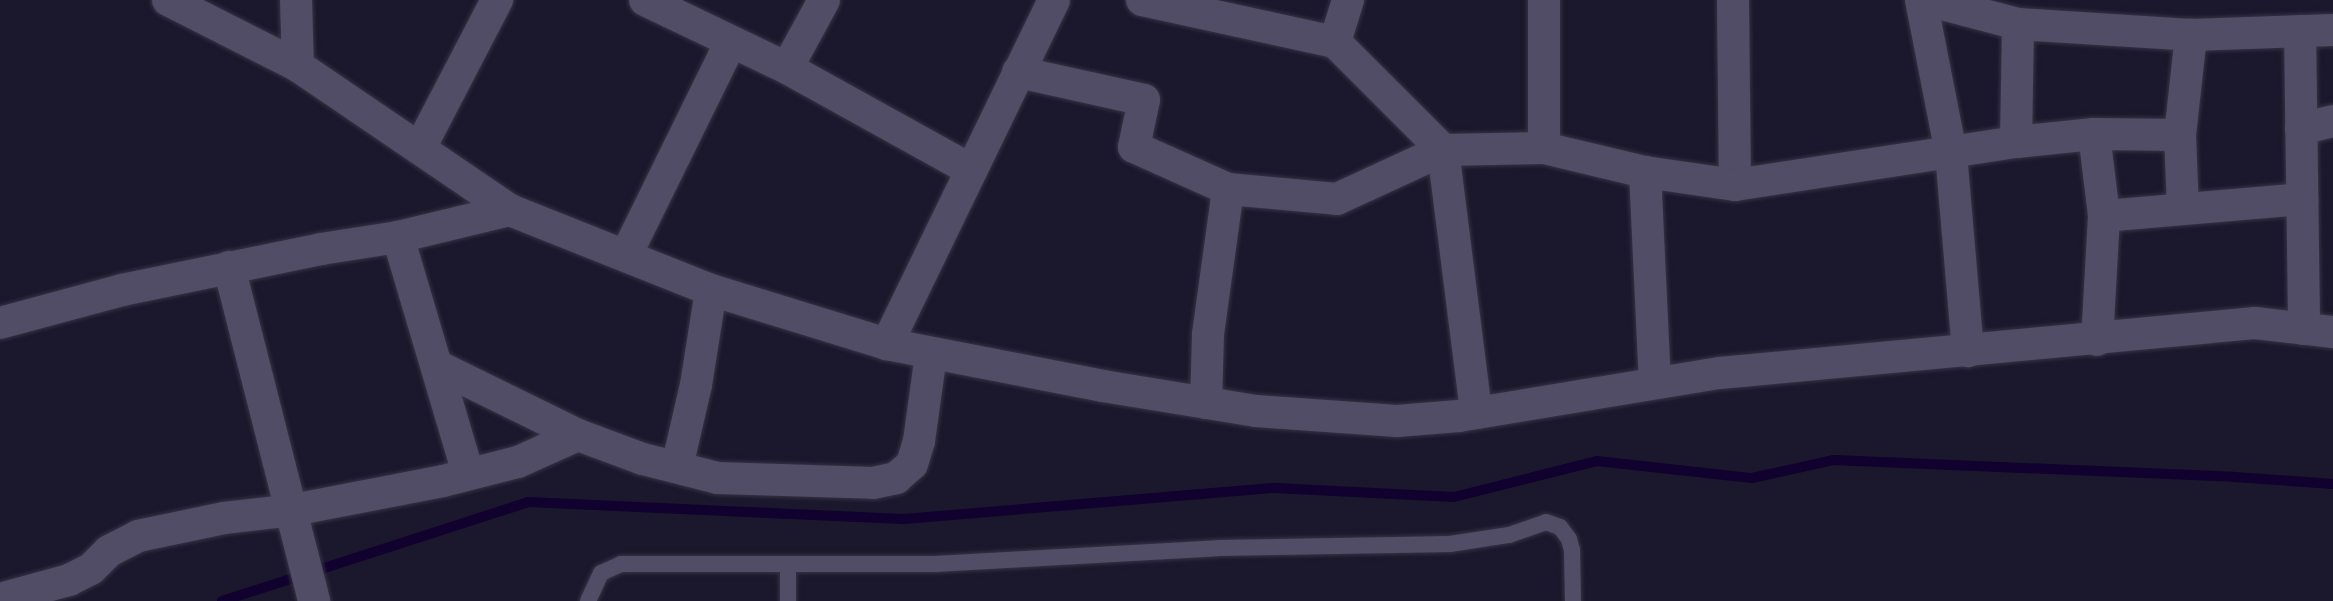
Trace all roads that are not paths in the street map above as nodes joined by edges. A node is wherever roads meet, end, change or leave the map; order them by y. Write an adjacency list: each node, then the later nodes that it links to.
1 (168, 0): 18 (street)
2 (296, 0): 18 (street)
3 (497, 0): 26 (street)
4 (645, 0): 16 (street)
5 (824, 0): 19 (street)
6 (1054, 0): 20 (street)
7 (1142, 0): 17 (street)
8 (1348, 0): 17 (street)
9 (1544, 0): 27 (street)
10 (1733, 0): 32 (street)
11 (1924, 0): 12 (street); 29 (street)
12 (2018, 24): 15 (street); 25 (street)
13 (2333, 30): 14 (street)
14 (2300, 31): 15 (street); 22 (street)
15 (2191, 35): 24 (street)
16 (732, 42): 19 (street); 39 (street)
17 (1335, 42): 28 (street)
18 (298, 66): 26 (street)
19 (787, 68): 30 (street)
20 (1018, 72): 30 (street); 33 (street)
21 (2333, 121): 22 (street)
22 (2301, 130): 34 (street)
23 (2094, 134): 24 (street); 25 (street); 37 (street)
24 (2180, 135): 35 (street)
25 (2016, 142): 29 (street)
26 (421, 146): 36 (street)
27 (1544, 148): 28 (street); 31 (street)
28 (1443, 150): 33 (street); 51 (street)
29 (1951, 153): 32 (street); 46 (street)
30 (971, 170): 45 (street)
31 (1645, 172): 32 (street); 49 (street)
32 (1735, 185)
33 (1228, 189): 50 (street)
34 (2302, 199): 35 (street); 43 (street)
35 (2183, 209): 37 (street)
36 (510, 210): 38 (street); 39 (street)
37 (2104, 216): 44 (street)
38 (398, 237): 40 (street); 48 (street)
39 (626, 255): 41 (street)
40 (229, 267): 42 (street); 55 (street)
41 (711, 290): 45 (street); 53 (street)
42 (0, 323)
43 (2319, 330): 44 (street)
44 (2097, 340): 46 (street)
45 (887, 344): 47 (street)
46 (1968, 351): 49 (street)
47 (931, 354): 50 (street); 53 (street)
48 (437, 366): 52 (street); 54 (street)
49 (1655, 383): 51 (street)
50 (1206, 403): 51 (street)
51 (1476, 413)
52 (578, 435): 53 (street); 54 (street)
53 (677, 467)
54 (468, 473): 55 (street)
55 (295, 519): 57 (street); 58 (street)
56 (788, 564): 59 (lane); 60 (lane); 61 (lane)
57 (0, 599)
58 (313, 601)
59 (588, 601)
60 (788, 601)
61 (1573, 601)

